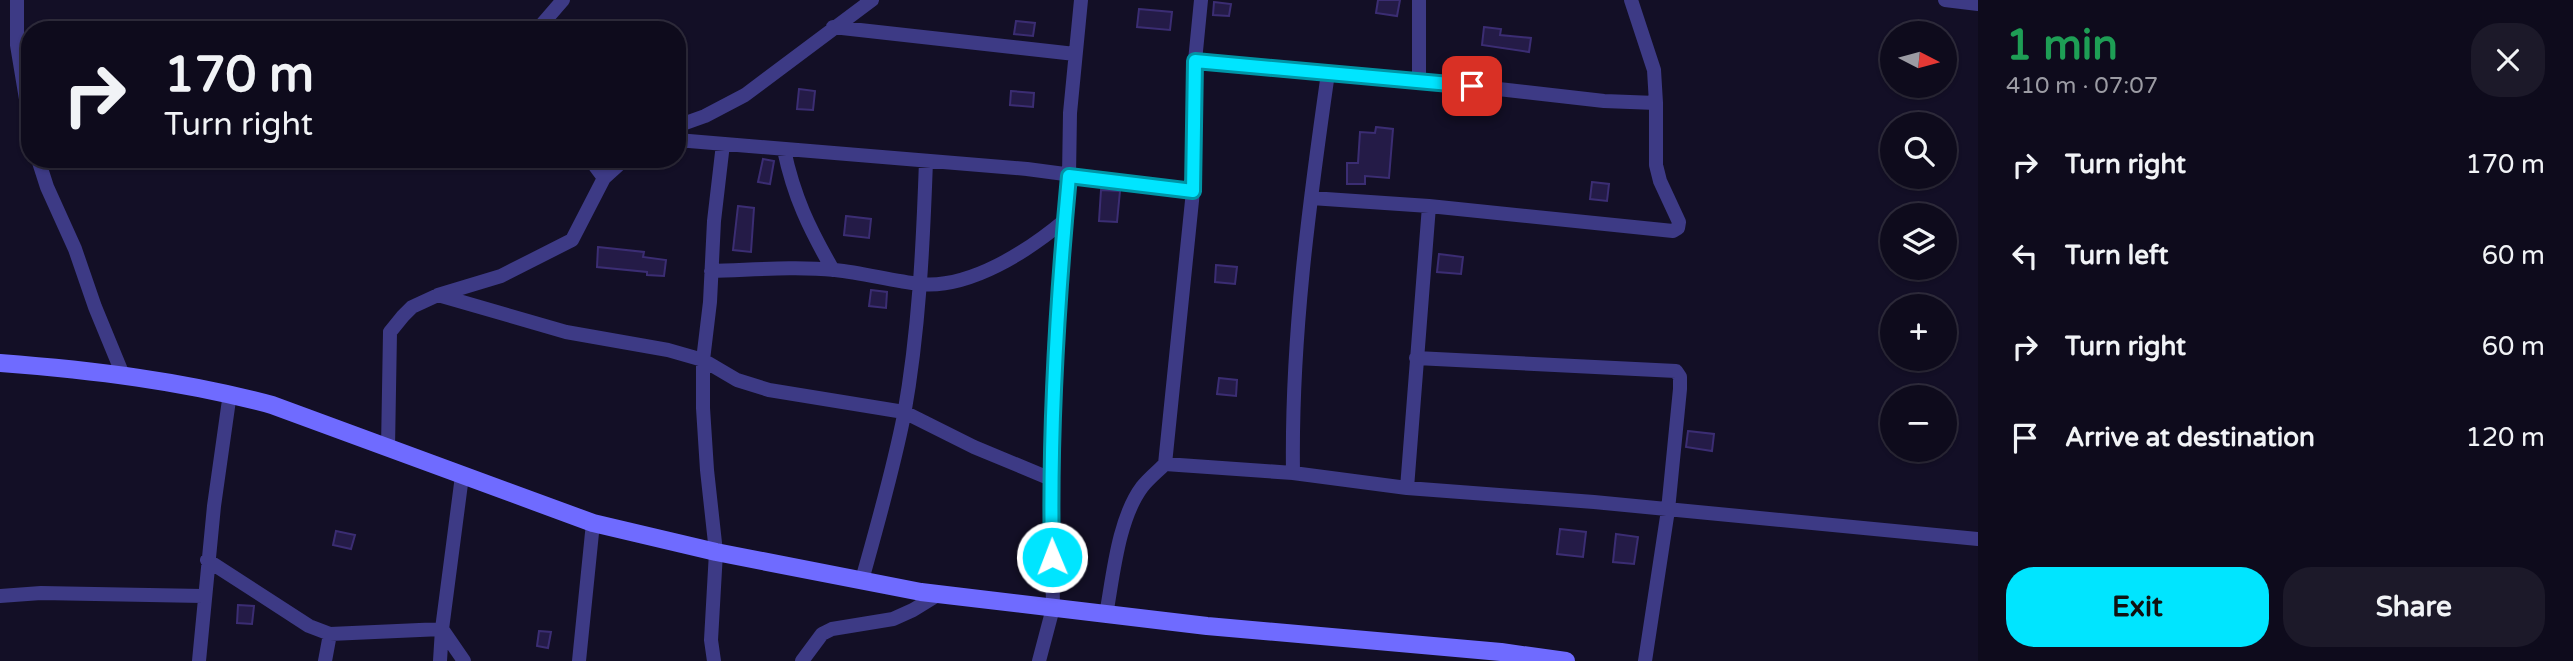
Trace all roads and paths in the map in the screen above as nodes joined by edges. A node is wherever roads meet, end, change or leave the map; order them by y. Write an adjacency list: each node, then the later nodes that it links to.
1 (18, 0): 14 (street)
2 (563, 0): 10 (street)
3 (872, 0): 11 (street)
4 (1081, 0): 12 (street)
5 (1201, 0): 13 (street)
6 (1419, 0): 16 (street)
7 (1631, 0): 17 (street)
8 (1945, 0): 9 (street)
9 (1978, 4)
10 (543, 21)
11 (833, 27): 12 (street); 18 (street)
12 (1075, 54): 26 (street)
13 (1195, 61): 15 (street); 28 (street)
14 (21, 69)
15 (1328, 73): 16 (street); 29 (street)
16 (1419, 80): 17 (street)
17 (1656, 103): 30 (street)
18 (686, 122)
19 (686, 142): 20 (street)
20 (723, 144): 21 (street); 33 (street)
21 (784, 150): 22 (street); 32 (street)
22 (926, 161): 26 (street); 34 (street)
23 (41, 168): 39 (street)
24 (597, 168): 27 (street)
25 (615, 168): 27 (street)
26 (1069, 176): 28 (street); 31 (street)
27 (604, 178): 35 (street)
28 (1193, 191): 43 (street)
29 (1311, 198): 30 (street); 44 (street)
30 (1429, 206): 36 (street)
31 (1065, 220): 34 (street); 46 (street)
32 (833, 270): 33 (street); 34 (street)
33 (711, 271): 37 (street)
34 (921, 285): 41 (street)
35 (438, 295): 37 (street); 42 (street)
36 (1416, 358): 47 (street); 48 (street)
37 (703, 360): 41 (street); 51 (street)
38 (0, 363): 39 (street)
39 (123, 375): 40 (street)
40 (230, 393): 42 (street); 52 (street)
41 (904, 412): 46 (street); 53 (street)
42 (388, 448): 45 (street)
43 (1165, 464): 44 (street); 58 (street)
44 (1293, 473): 47 (street)
45 (462, 476): 49 (street); 59 (street)
46 (1051, 479): 57 (street)
47 (1407, 488): 48 (street)
48 (1668, 510): 50 (street); 70 (street)
49 (593, 523): 51 (street); 65 (street)
50 (1978, 539)
51 (716, 552): 53 (street); 66 (street)
52 (208, 560): 56 (street); 60 (street)
53 (862, 580): 54 (street)
54 (939, 594): 57 (street); 67 (street)
55 (0, 596): 56 (street)
56 (203, 596): 61 (street)
57 (1054, 608): 58 (street); 68 (street)
58 (1106, 615): 69 (street)
59 (442, 629): 60 (street); 63 (street); 64 (street)
60 (330, 634): 62 (street)
61 (199, 661)
62 (325, 661)
63 (440, 661)
64 (464, 661)
65 (579, 661)
66 (714, 661)
67 (802, 661)
68 (1040, 661)
69 (1566, 661)
70 (1645, 661)

